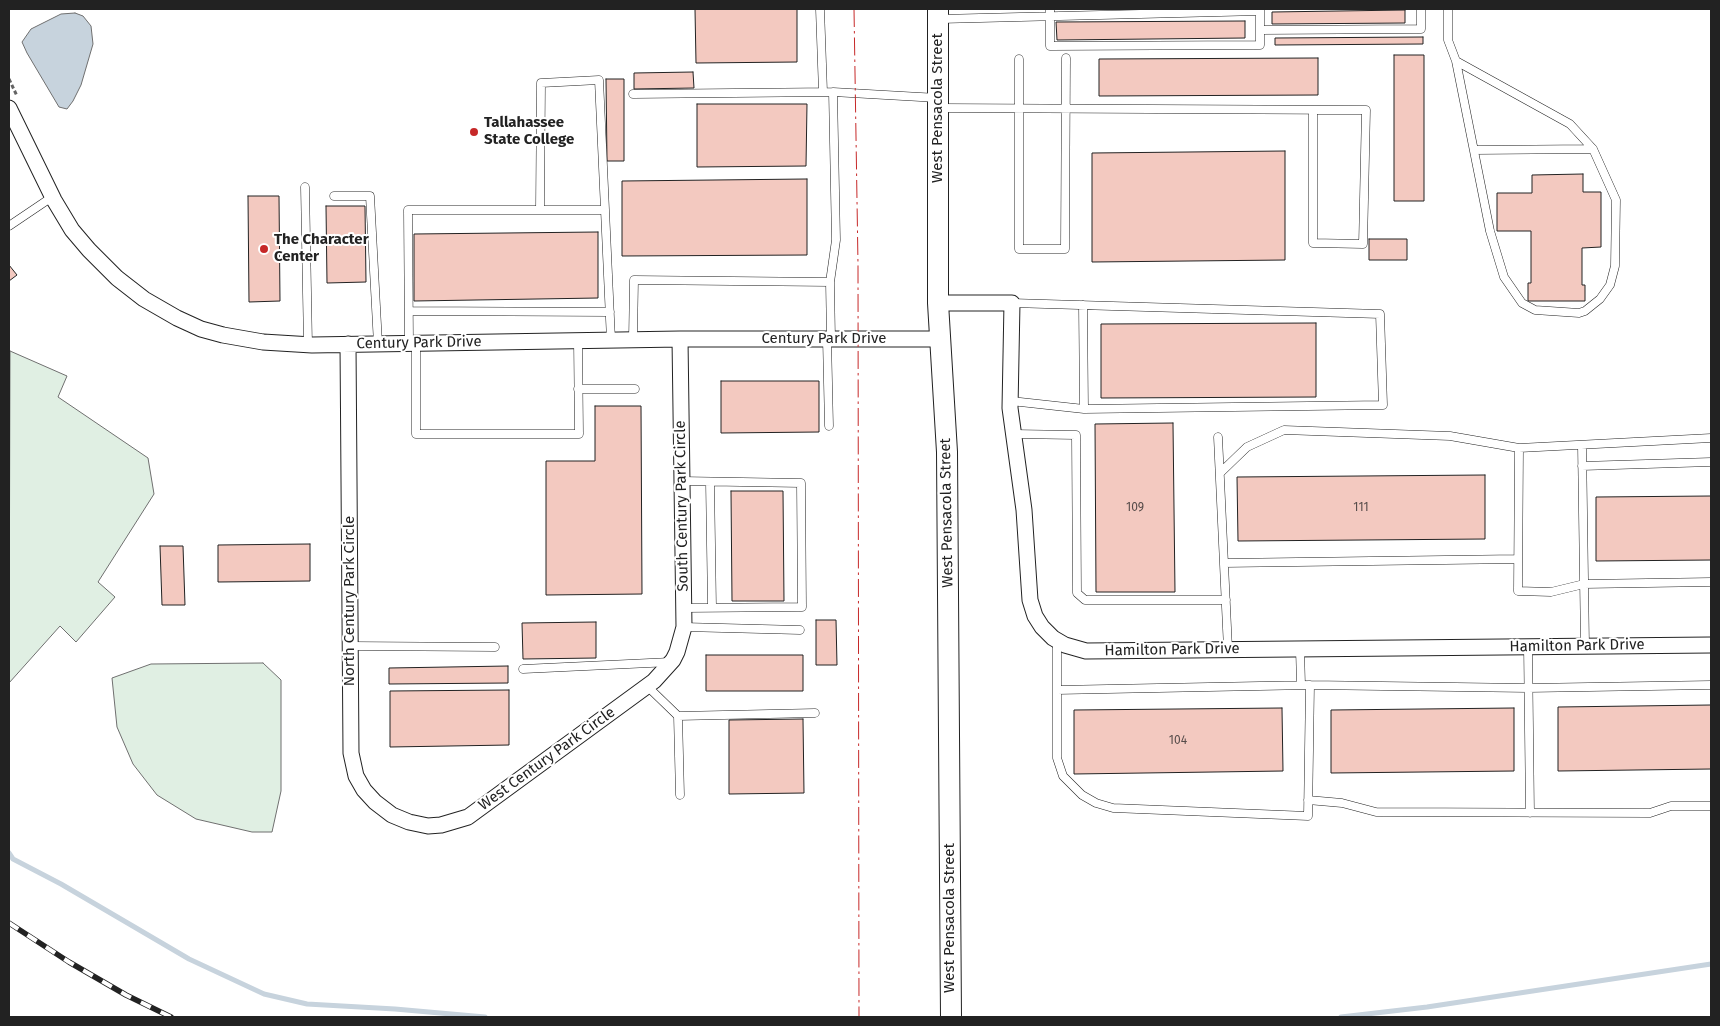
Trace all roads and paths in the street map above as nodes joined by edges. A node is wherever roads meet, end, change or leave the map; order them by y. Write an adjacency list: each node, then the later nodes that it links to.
1 (820, 9): 11 (lane)
2 (1421, 9): 7 (lane)
3 (1448, 9): 10 (lane)
4 (1260, 10): 5 (lane); 7 (lane)
5 (1050, 13): 6 (lane); 7 (lane)
6 (938, 14): 14 (main road, West Pensacola Street)
7 (1260, 30)
8 (1066, 58): 17 (lane)
9 (1019, 59): 16 (lane)
10 (1456, 61): 19 (lane); 20 (lane)
11 (823, 92): 12 (lane); 13 (lane)
12 (833, 92): 14 (lane); 27 (lane)
13 (633, 94)
14 (938, 103): 16 (lane); 28 (main road, West Pensacola Street)
15 (9, 108): 23 (street, Century Park Drive)
16 (1019, 109): 17 (lane); 17 (lane)
17 (1066, 109): 18 (lane)
18 (1313, 110): 18 (lane)
19 (1593, 149): 20 (lane); 20 (lane)
20 (1474, 150)
21 (305, 187): 40 (lane)
22 (334, 196): 42 (lane)
23 (52, 197): 26 (lane); 40 (street, Century Park Drive)
24 (540, 210): 25 (lane); 25 (lane); 31 (lane)
25 (605, 210): 32 (lane)
26 (9, 226)
27 (830, 282): 33 (lane); 35 (lane)
28 (938, 303): 29 (street); 36 (main road, West Pensacola Street)
29 (1012, 303): 30 (lane); 45 (street, Hamilton Park Drive)
30 (1083, 305): 46 (lane); 46 (lane)
31 (409, 311): 32 (lane); 39 (lane)
32 (610, 312): 38 (lane)
33 (633, 339): 34 (street, Century Park Drive); 38 (street, Century Park Drive)
34 (680, 339): 35 (street, Century Park Drive); 56 (street, South Century Park Circle)
35 (829, 339): 36 (street, Century Park Drive); 47 (lane)
36 (940, 339): 90 (main road, West Pensacola Street)
37 (578, 340): 38 (street, Century Park Drive); 39 (street, Century Park Drive); 43 (lane)
38 (611, 340)
39 (412, 343): 42 (street, Century Park Drive); 43 (lane)
40 (308, 344): 41 (street, Century Park Drive)
41 (348, 344): 42 (street, Century Park Drive); 69 (street, North Century Park Circle)
42 (378, 344)
43 (578, 389): 44 (lane)
44 (635, 389)
45 (1010, 401): 46 (lane); 48 (street, Hamilton Park Drive)
46 (1084, 408)
47 (829, 426)
48 (1014, 434): 62 (lane); 67 (street, Hamilton Park Drive)
49 (1218, 437): 55 (lane)
50 (1711, 438): 51 (lane)
51 (1582, 444): 52 (lane); 54 (lane)
52 (1519, 448): 55 (lane); 58 (lane)
53 (1711, 462): 54 (lane)
54 (1582, 466): 61 (lane)
55 (1220, 474): 59 (lane)
56 (682, 481): 57 (lane); 64 (street, South Century Park Circle)
57 (710, 482): 63 (lane); 63 (lane)
58 (1518, 559): 59 (lane); 61 (lane)
59 (1224, 563): 62 (lane)
60 (1711, 582): 61 (lane)
61 (1584, 584): 71 (lane)
62 (1226, 600): 74 (lane)
63 (712, 607): 64 (lane)
64 (684, 608): 65 (street, South Century Park Circle)
65 (684, 627): 66 (lane); 75 (street, South Century Park Circle)
66 (800, 630)
67 (1058, 641): 74 (street, Hamilton Park Drive); 82 (lane)
68 (1711, 645): 71 (street, Hamilton Park Drive)
69 (350, 646): 72 (lane); 89 (street, North Century Park Circle)
70 (1528, 646): 71 (street, Hamilton Park Drive); 73 (street, Hamilton Park Drive); 81 (lane)
71 (1585, 646)
72 (494, 647)
73 (1300, 648): 74 (street, Hamilton Park Drive); 77 (lane)
74 (1228, 649)
75 (668, 666): 76 (lane); 80 (street, West Century Park Circle)
76 (523, 669)
77 (1301, 685): 78 (lane); 82 (lane)
78 (1310, 685): 81 (lane); 86 (lane)
79 (1711, 685): 81 (lane)
80 (647, 686): 84 (lane); 89 (street, West Century Park Circle)
81 (1528, 688): 88 (lane)
82 (1057, 690): 86 (lane)
83 (815, 713): 84 (lane)
84 (678, 716): 85 (lane)
85 (680, 795)
86 (1308, 800): 88 (lane)
87 (1711, 806): 88 (lane)
88 (1530, 812)
89 (419, 824)
90 (951, 1017)

